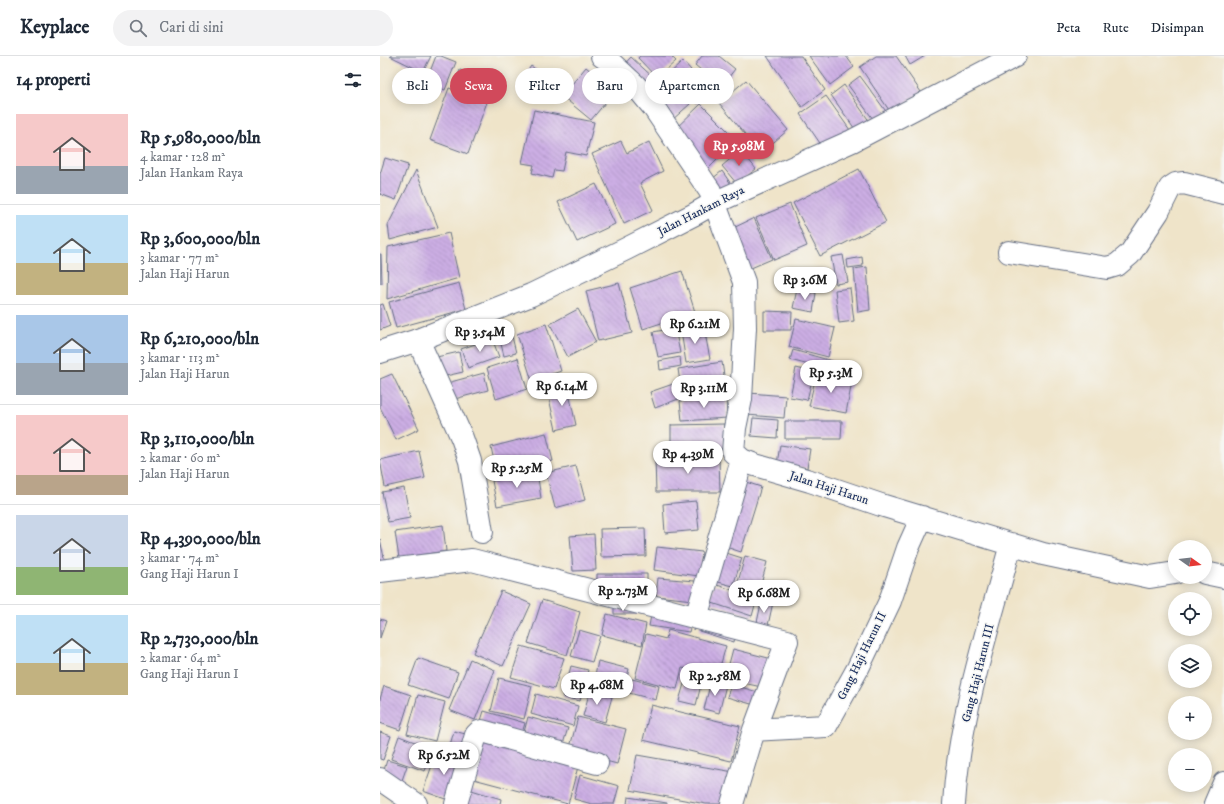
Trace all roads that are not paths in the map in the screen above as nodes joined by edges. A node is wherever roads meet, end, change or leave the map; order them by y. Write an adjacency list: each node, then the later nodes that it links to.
1 (1010, 57): 4 (street, Jalan Hankam Raya)
2 (608, 58): 4 (street)
3 (1224, 193): 5 (street)
4 (714, 203): 6 (street, Jalan Hankam Raya); 8 (street)
5 (1009, 252)
6 (418, 340): 7 (street, Jalan Hankam Raya); 10 (street)
7 (380, 352)
8 (742, 460): 9 (street, Jalan Haji Harun); 16 (street)
9 (922, 517): 11 (street, Jalan Haji Harun); 17 (street, Gang Haji Harun II)
10 (482, 532)
11 (1011, 544): 13 (street, Jalan Haji Harun); 24 (street, Gang Haji Harun III)
12 (380, 571): 16 (street)
13 (1168, 574)
14 (1212, 574): 15 (street)
15 (1224, 577)
16 (696, 618): 17 (street)
17 (754, 730): 23 (street)
18 (597, 763): 22 (street)
19 (380, 779): 21 (street)
20 (1224, 783): 25 (street)
21 (416, 804)
22 (456, 804)
23 (732, 804)
24 (954, 804)
25 (1215, 804)

